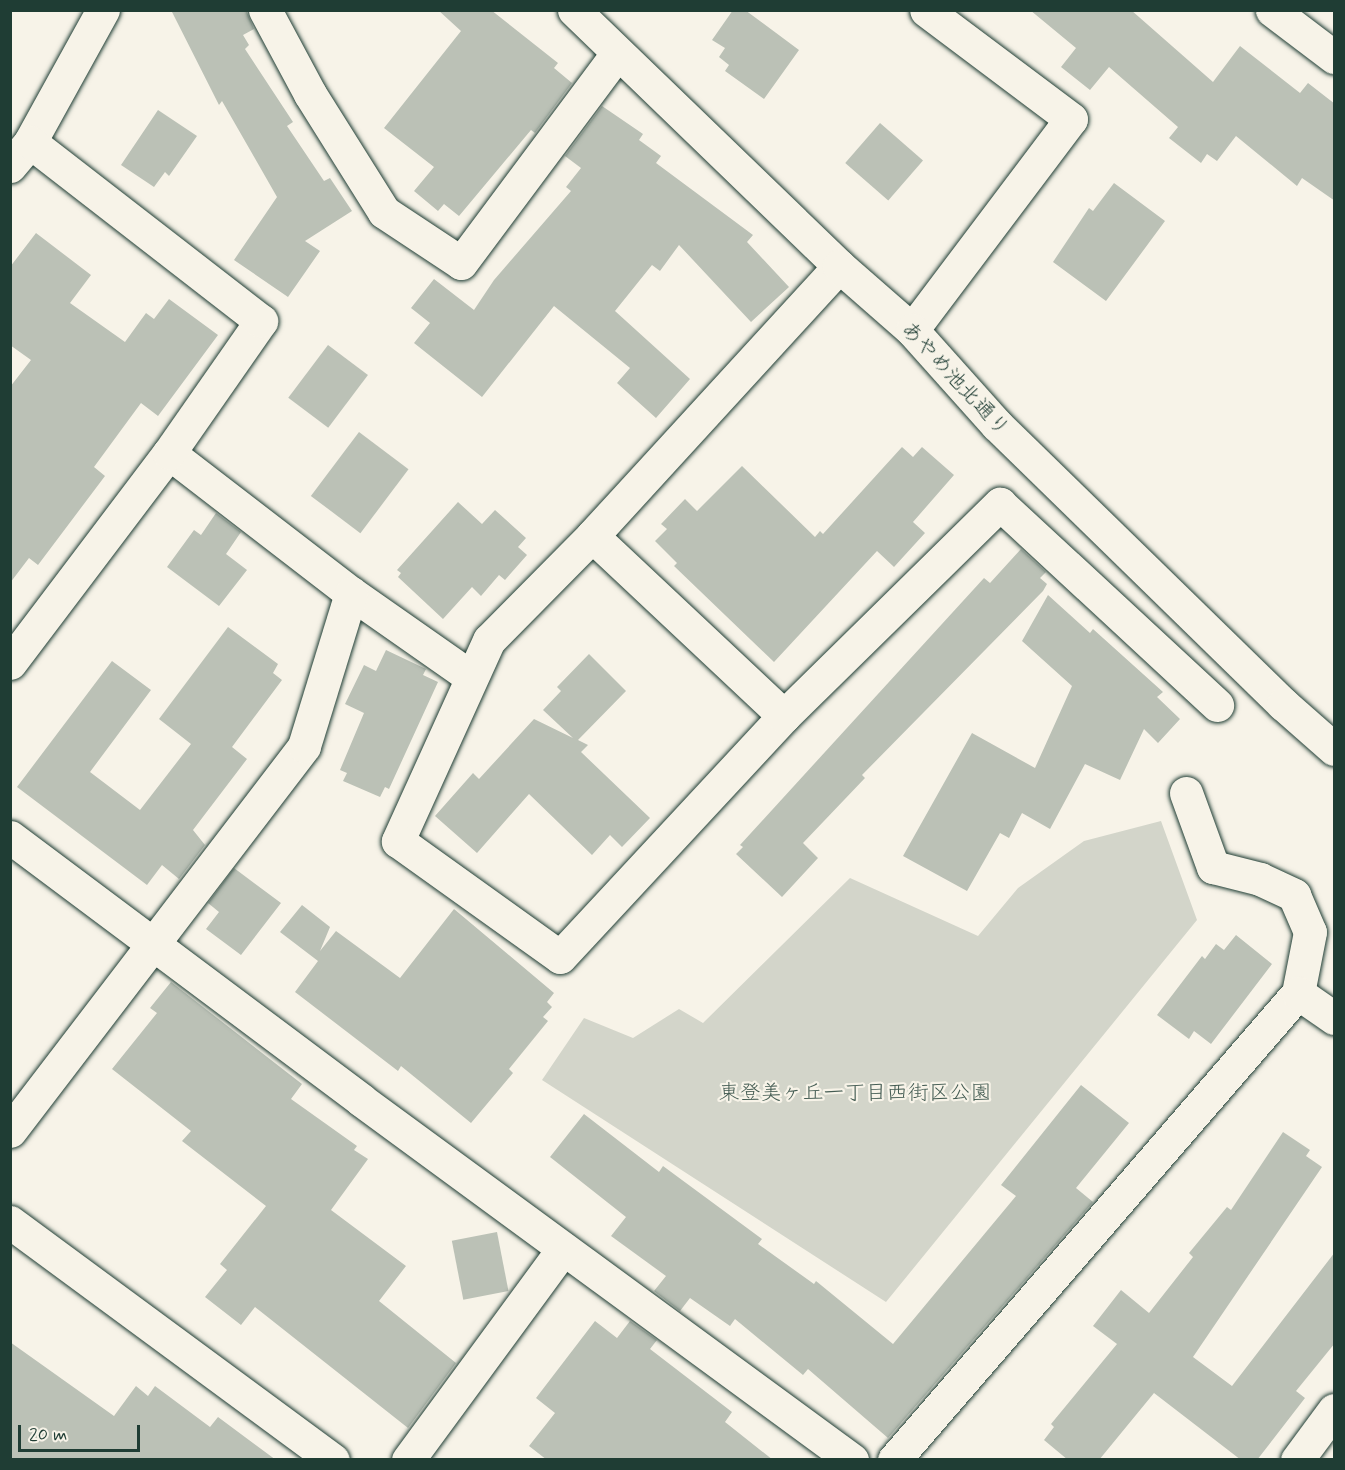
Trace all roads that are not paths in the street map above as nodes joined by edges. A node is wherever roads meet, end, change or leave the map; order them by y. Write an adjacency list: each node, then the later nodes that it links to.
1 (103, 10): 8 (street)
2 (265, 10): 6 (street)
3 (574, 10): 6 (street, あやめ池北通り)
4 (926, 10): 10 (street)
5 (1272, 10): 7 (street)
6 (617, 54): 9 (street, あやめ池北通り)
7 (1335, 57)
8 (20, 154): 11 (street)
9 (839, 266): 10 (street, あやめ池北通り); 12 (street)
10 (912, 330): 18 (street, あやめ池北通り)
11 (169, 453): 13 (street); 14 (street)
12 (592, 536): 15 (street); 17 (street)
13 (351, 592): 15 (street); 21 (street)
14 (10, 663)
15 (471, 678): 17 (street)
16 (1216, 705): 17 (street)
17 (784, 716)
18 (1335, 749)
19 (1186, 793): 22 (street)
20 (10, 837): 21 (street)
21 (151, 942): 24 (street); 26 (street)
22 (1298, 993): 23 (street); 31 (street)
23 (1335, 1018)
24 (10, 1131)
25 (10, 1222): 28 (street)
26 (563, 1250): 29 (street); 30 (street)
27 (1335, 1410): 32 (street)
28 (333, 1460)
29 (408, 1460)
30 (852, 1460)
31 (894, 1460)
32 (1297, 1460)

